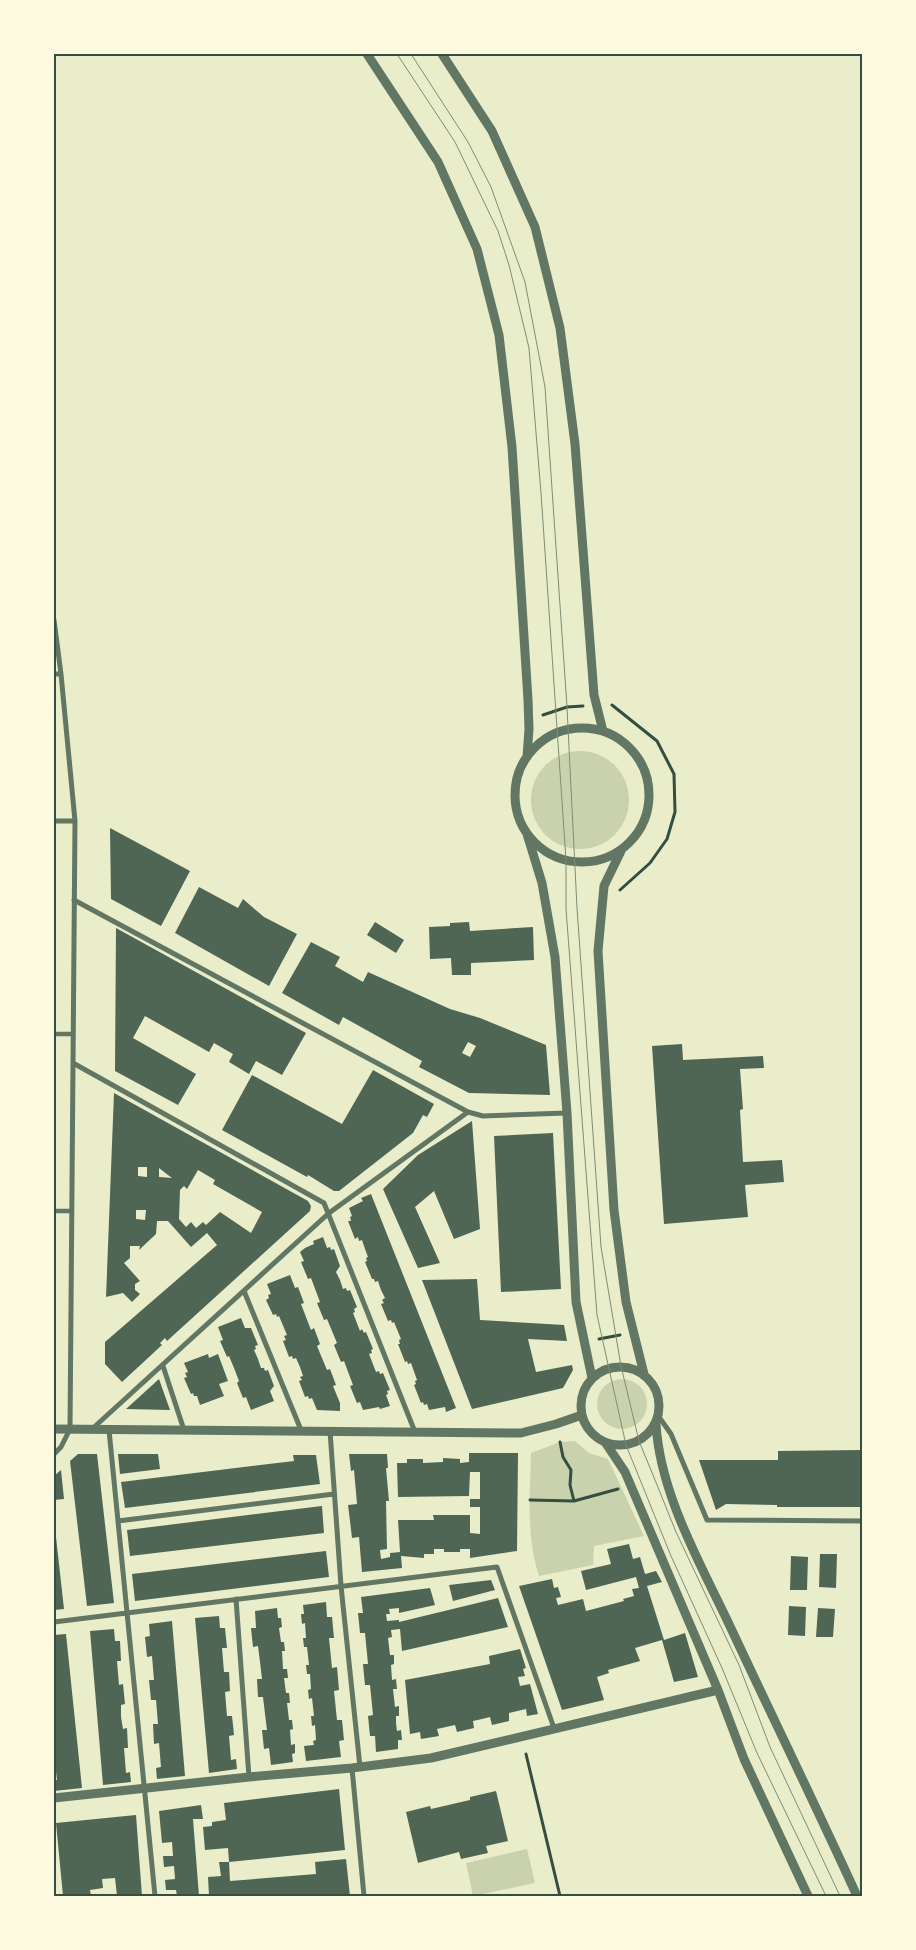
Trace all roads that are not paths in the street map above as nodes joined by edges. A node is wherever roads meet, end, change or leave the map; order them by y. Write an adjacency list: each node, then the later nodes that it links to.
1 (367, 54): 7 (street)
2 (442, 54): 6 (street)
3 (54, 620): 5 (street)
4 (54, 674): 5 (street)
5 (61, 674): 9 (street)
6 (603, 731): 7 (street); 11 (street)
7 (527, 757): 10 (street)
8 (54, 821): 9 (street)
9 (75, 821): 12 (street)
10 (527, 834): 11 (street); 17 (street)
11 (620, 851): 23 (street)
12 (74, 900): 14 (street); 16 (street)
13 (54, 1034): 14 (street)
14 (73, 1034): 15 (street)
15 (73, 1063): 19 (street); 20 (street)
16 (468, 1112): 17 (street); 20 (street)
17 (567, 1113): 24 (street)
18 (54, 1211): 19 (street)
19 (72, 1211): 28 (street)
20 (329, 1213): 21 (street); 34 (street)
21 (244, 1291): 22 (street); 32 (street)
22 (162, 1366): 29 (street); 31 (street)
23 (644, 1374): 24 (street); 26 (street)
24 (592, 1378): 25 (street)
25 (582, 1415): 34 (street); 35 (street)
26 (657, 1420): 35 (street); 39 (street); 53 (street)
27 (54, 1429): 28 (street)
28 (70, 1429): 29 (street); 36 (street)
29 (91, 1430): 30 (street)
30 (109, 1430): 31 (street); 38 (street)
31 (184, 1430): 32 (street)
32 (301, 1430): 33 (street)
33 (330, 1431): 34 (street); 37 (street)
34 (415, 1432)
35 (605, 1442): 44 (street)
36 (54, 1454)
37 (334, 1494): 38 (street); 40 (street)
38 (118, 1521): 42 (street)
39 (862, 1521)
40 (341, 1586): 41 (street); 45 (street); 46 (street)
41 (236, 1599): 42 (street); 47 (street)
42 (127, 1612): 43 (street); 48 (street)
43 (54, 1622)
44 (718, 1690): 45 (street); 52 (street)
45 (554, 1728): 46 (street)
46 (356, 1768): 47 (street); 51 (street)
47 (249, 1777): 48 (street)
48 (143, 1790): 49 (street); 50 (street)
49 (54, 1798)
50 (155, 1896)
51 (364, 1896)
52 (808, 1896)
53 (857, 1896)

